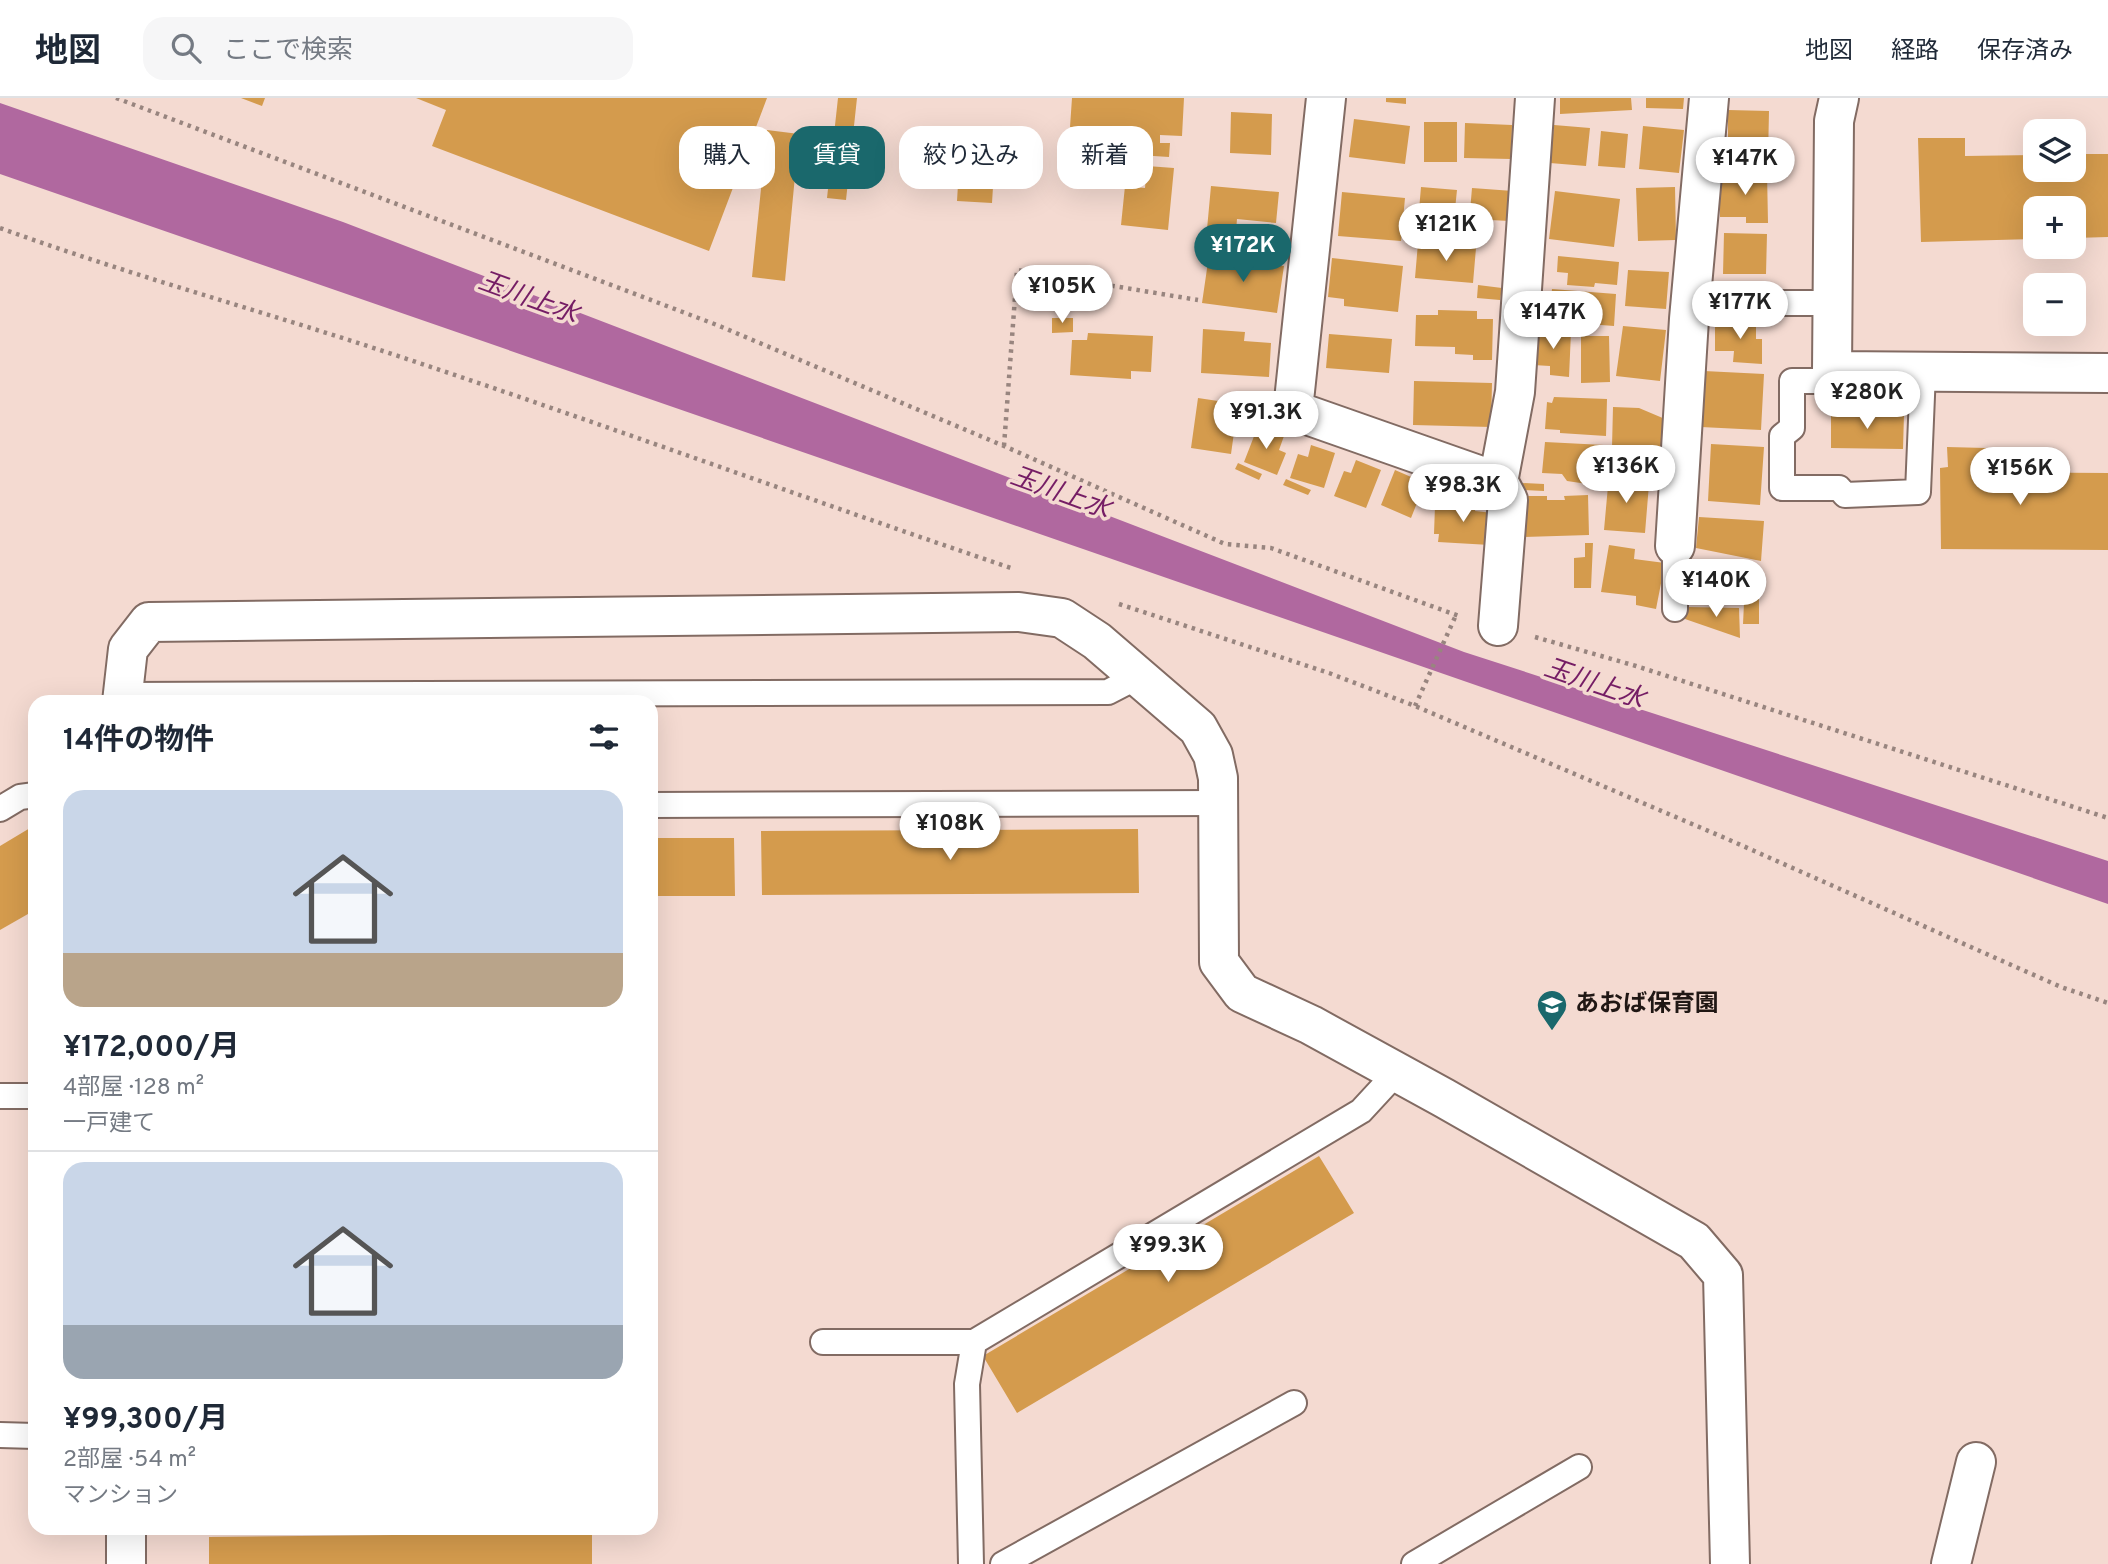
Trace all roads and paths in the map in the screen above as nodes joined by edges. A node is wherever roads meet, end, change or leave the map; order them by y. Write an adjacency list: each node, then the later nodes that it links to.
1 (116, 98): 12 (path)
2 (1326, 98): 13 (street)
3 (1535, 98): 13 (street)
4 (1709, 98): 6 (street)
5 (1839, 98): 8 (street)
6 (1691, 298): 8 (lane); 14 (street)
7 (1198, 300): 12 (path)
8 (1833, 303): 9 (street)
9 (1832, 369): 10 (street); 10 (lane)
10 (1923, 372): 11 (street)
11 (2108, 373)
12 (1004, 446): 16 (path)
13 (1498, 481): 17 (street)
14 (1675, 546): 15 (lane)
15 (1675, 609)
16 (1456, 615): 17 (path); 21 (path)
17 (1498, 626): 26 (path)
18 (1137, 677): 19 (street); 20 (lane); 23 (street)
19 (122, 695)
20 (658, 695)
21 (1416, 706)
22 (28, 796): 25 (lane)
23 (1217, 803): 24 (lane); 27 (street)
24 (658, 805)
25 (0, 809)
26 (2108, 818)
27 (1397, 1072): 31 (lane); 42 (street)
28 (0, 1096): 29 (lane)
29 (28, 1096)
30 (822, 1342): 31 (lane)
31 (974, 1342): 39 (lane)
32 (1294, 1403): 40 (lane)
33 (0, 1436): 34 (lane)
34 (28, 1436)
35 (1976, 1462): 43 (street)
36 (1579, 1467): 41 (lane)
37 (126, 1535): 38 (street)
38 (126, 1564)
39 (971, 1564)
40 (1003, 1564)
41 (1414, 1564)
42 (1730, 1564)
43 (1951, 1564)

